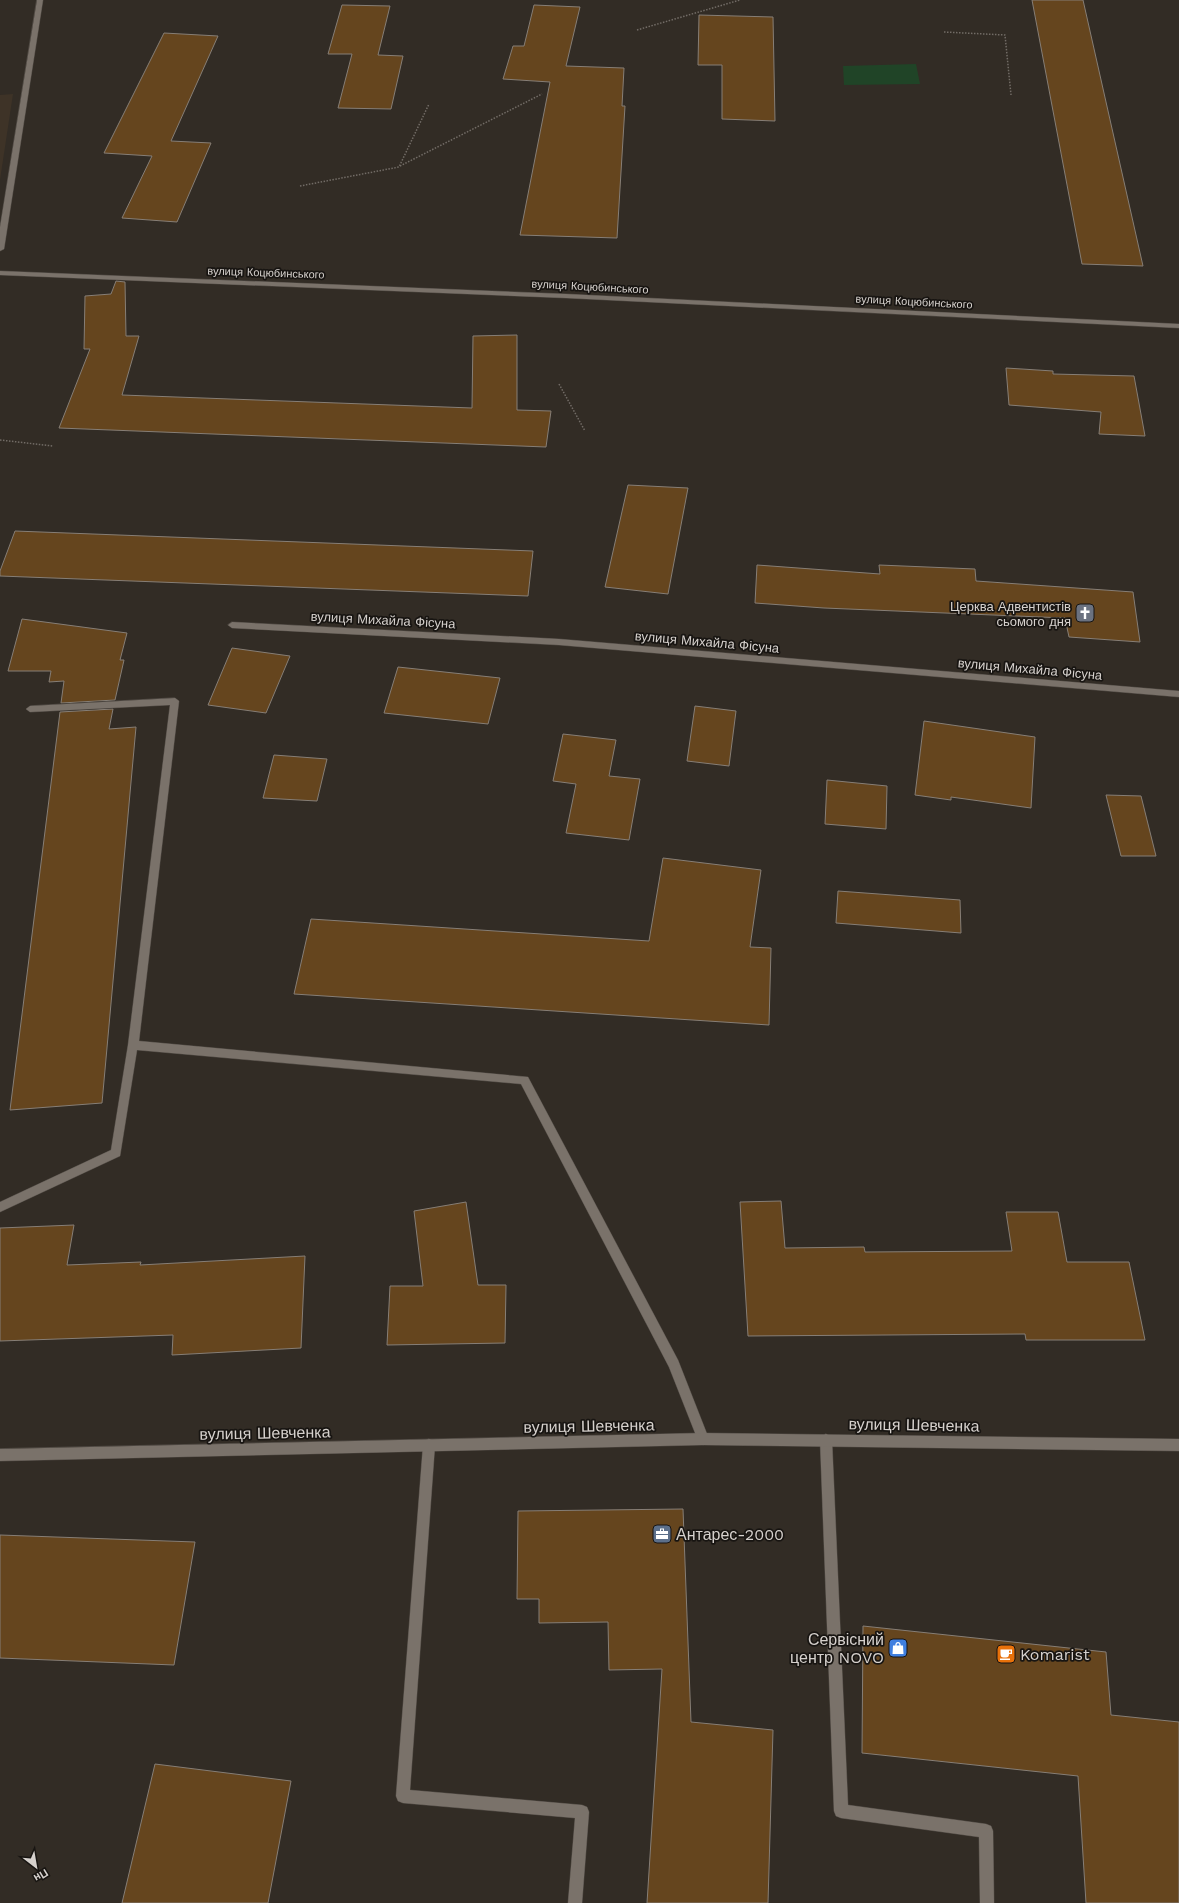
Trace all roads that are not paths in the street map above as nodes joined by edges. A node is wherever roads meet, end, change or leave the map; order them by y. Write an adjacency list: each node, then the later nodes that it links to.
1 (40, 0): 2 (street)
2 (0, 249)
3 (0, 273): 4 (street, вулиця Коцюбинського)
4 (1179, 326)
5 (232, 625): 6 (street, вулиця Михайла Фісуна)
6 (1179, 694)
7 (30, 709): 8 (street)
8 (133, 1045): 9 (street); 10 (street)
9 (0, 1207)
10 (703, 1440): 11 (street, вулиця Шевченка); 12 (street, вулиця Шевченка)
11 (826, 1440): 13 (street, вулиця Шевченка); 16 (street)
12 (429, 1445): 14 (street, вулиця Шевченка); 15 (street)
13 (1179, 1445)
14 (0, 1455)
15 (575, 1903)
16 (987, 1903)

